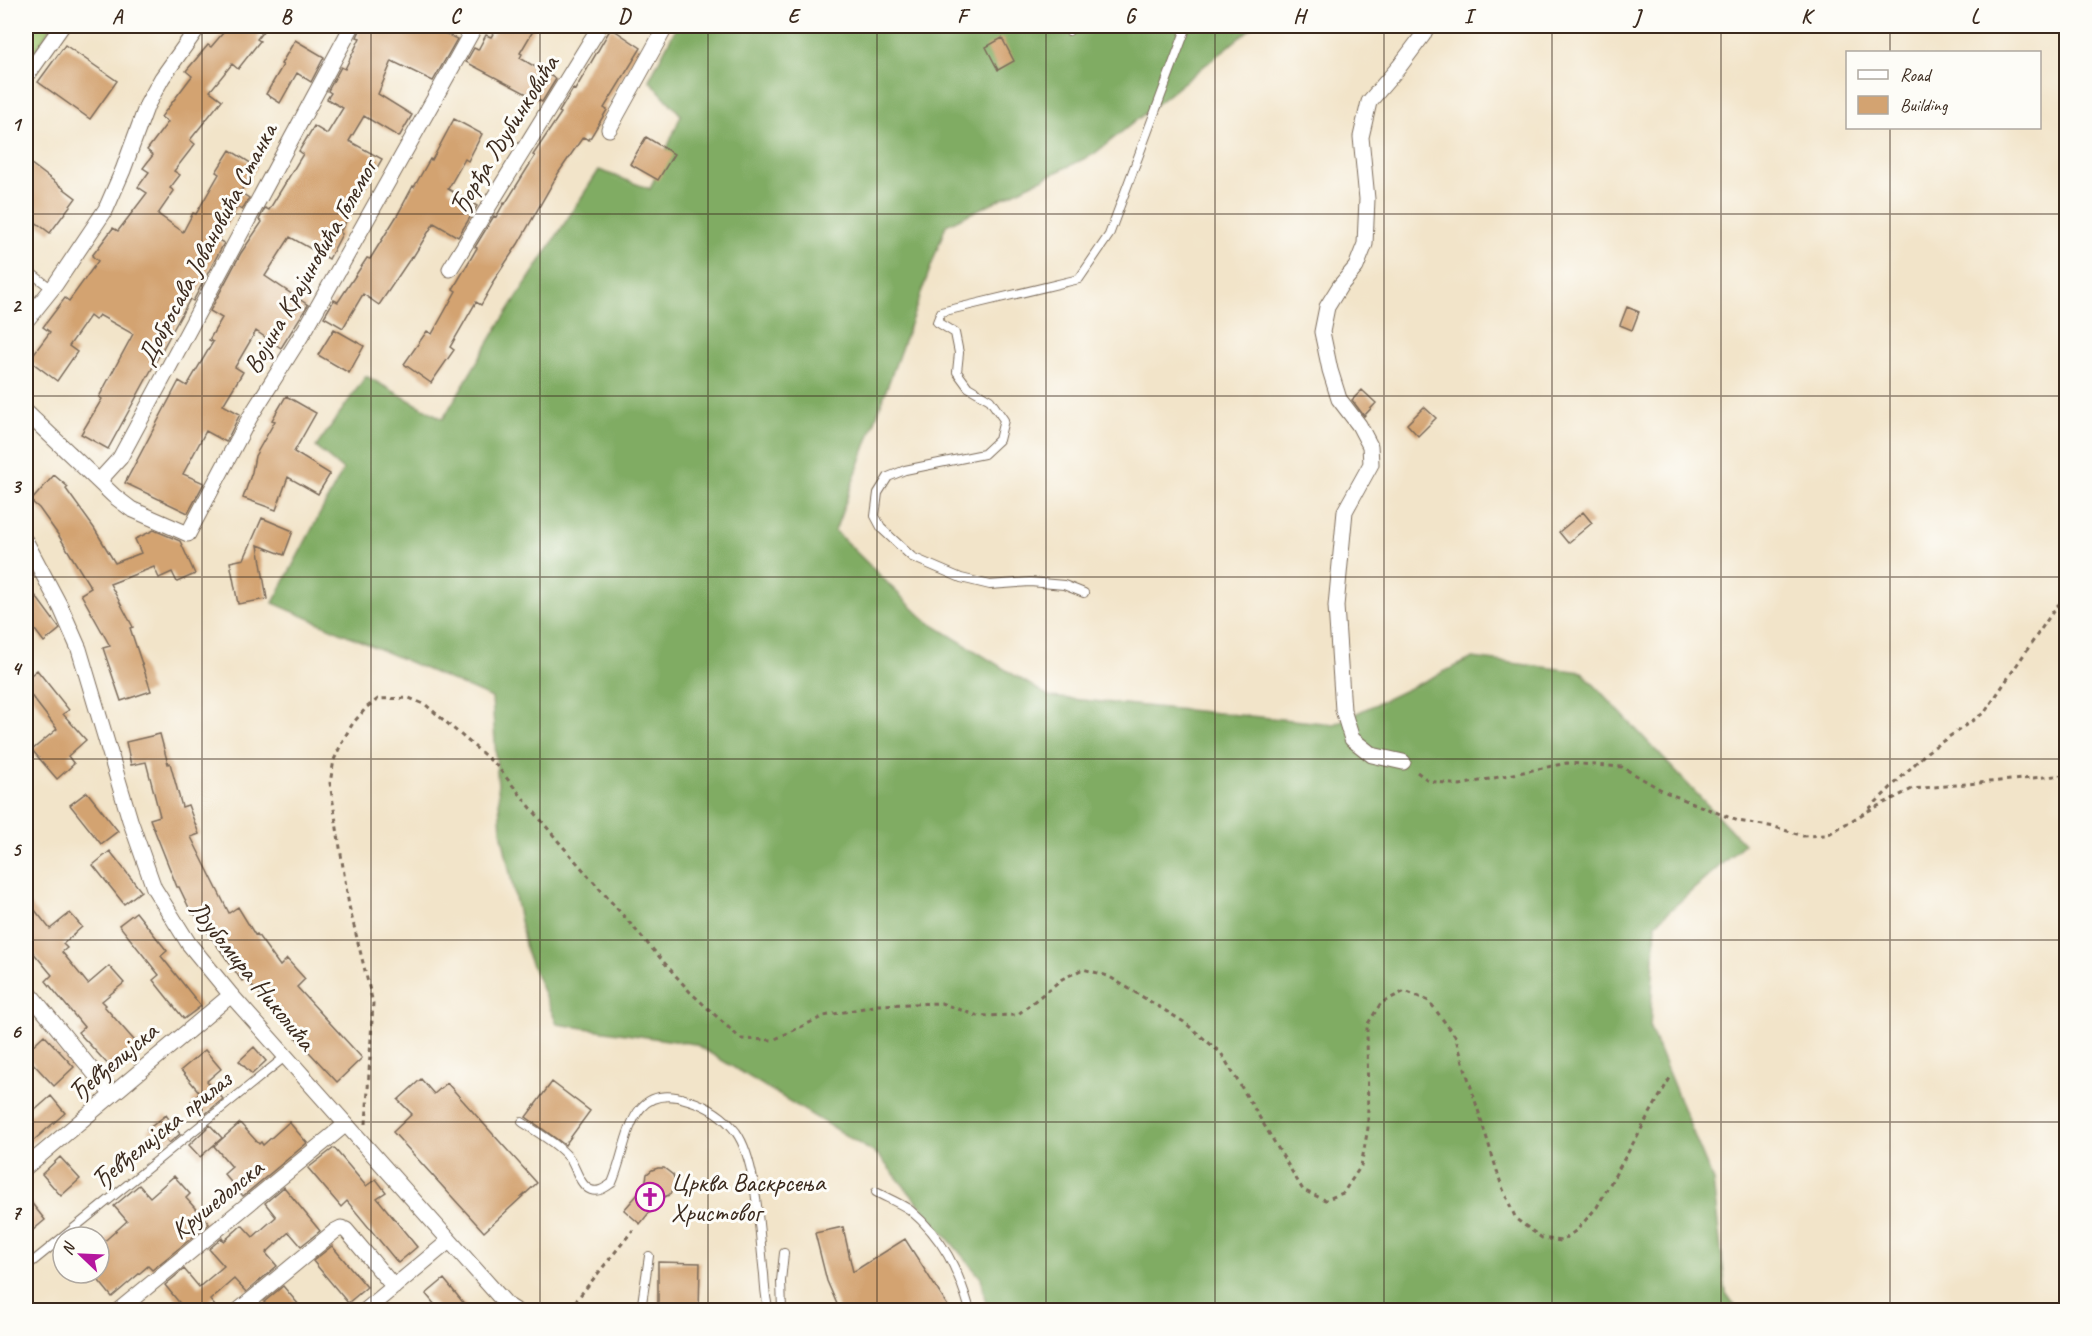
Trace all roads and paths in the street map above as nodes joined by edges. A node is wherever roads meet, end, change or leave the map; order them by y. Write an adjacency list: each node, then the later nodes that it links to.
1 (62, 26): 9 (street)
2 (199, 26): 13 (street)
3 (352, 26): 16 (street, Добросава Јовановића Станка)
4 (475, 26): 16 (street, Војина Крајиновића Големог)
5 (596, 26): 12 (street, Ђорђа Љубинковића)
6 (666, 26): 10 (street)
7 (1187, 26): 19 (lane)
8 (1426, 26): 21 (street)
9 (26, 77)
10 (609, 129)
11 (26, 269): 13 (lane)
12 (450, 270)
13 (52, 289): 14 (street)
14 (26, 321)
15 (26, 412): 16 (street)
16 (99, 481)
17 (26, 542): 18 (street, Љубомира Николића)
18 (30, 561): 25 (street, Љубомира Николића)
19 (1084, 593)
20 (2067, 598): 23 (path)
21 (1403, 762): 23 (path)
22 (2067, 775): 23 (path)
23 (1866, 812)
24 (26, 989): 28 (street)
25 (231, 995): 26 (street, Љубомира Николића); 28 (street, Ђевђелијска)
26 (286, 1056): 30 (street, Љубомира Николића); 38 (lane, Ђевђелијска прилаз)
27 (1670, 1078): 31 (path)
28 (112, 1095): 32 (street, Ђевђелијска)
29 (522, 1122): 46 (lane)
30 (346, 1124): 31 (street, Љубомира Николића); 40 (street, Крушедолска)
31 (365, 1145): 35 (street, Љубомира Николића)
32 (26, 1167)
33 (876, 1192): 48 (lane)
34 (633, 1230): 44 (path)
35 (449, 1241): 39 (street); 43 (street, Љубомира Николића)
36 (784, 1253): 47 (lane)
37 (649, 1256): 45 (lane)
38 (26, 1268)
39 (394, 1287): 41 (street); 42 (street)
40 (119, 1311)
41 (239, 1311)
42 (366, 1311)
43 (515, 1311)
44 (570, 1311)
45 (641, 1311)
46 (769, 1311)
47 (782, 1311)
48 (970, 1311)

